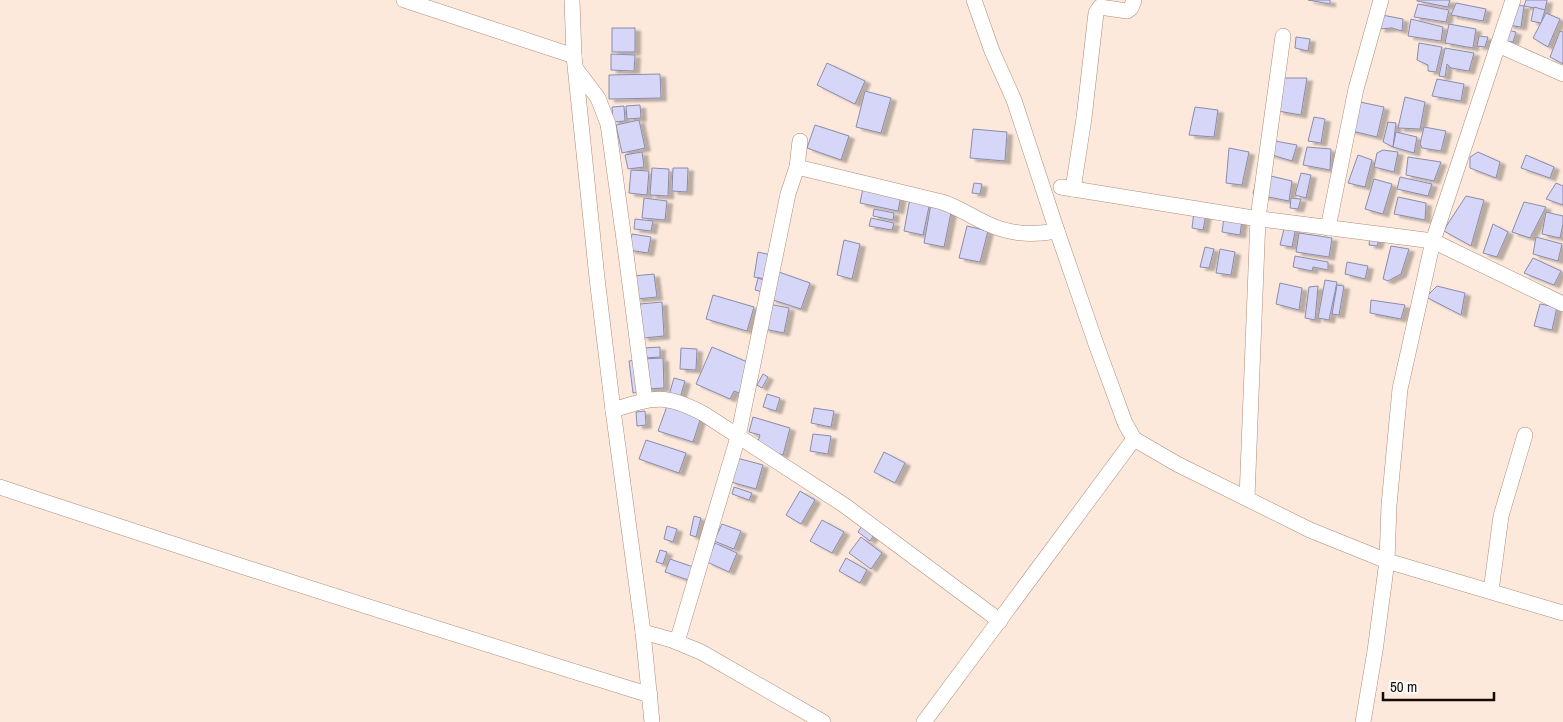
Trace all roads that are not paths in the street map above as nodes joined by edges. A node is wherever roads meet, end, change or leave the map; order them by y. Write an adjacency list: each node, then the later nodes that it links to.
1 (404, 0): 9 (street)
2 (572, 0): 9 (street)
3 (974, 0): 15 (street)
4 (1134, 0): 13 (street)
5 (1381, 0): 14 (street)
6 (1513, 0): 8 (street)
7 (1283, 36): 13 (street)
8 (1498, 45): 10 (street); 16 (street)
9 (575, 62): 18 (street); 19 (street)
10 (1563, 74)
11 (800, 141): 12 (street)
12 (798, 166): 15 (street); 21 (street)
13 (1258, 218): 14 (street); 24 (street)
14 (1328, 228): 16 (street)
15 (1057, 232): 22 (street)
16 (1433, 242): 17 (street); 25 (street)
17 (1563, 304)
18 (638, 402): 19 (street); 21 (street)
19 (613, 410): 29 (street)
20 (1525, 435): 26 (street)
21 (738, 437): 28 (street); 30 (street)
22 (1134, 439): 24 (street); 28 (street)
23 (0, 487): 31 (street)
24 (1247, 498): 25 (street)
25 (1387, 561): 26 (street); 35 (street)
26 (1491, 591): 27 (street)
27 (1563, 613)
28 (1000, 621): 34 (street)
29 (643, 632): 30 (street); 31 (street)
30 (670, 639): 33 (street)
31 (650, 695): 32 (street)
32 (652, 722)
33 (823, 722)
34 (924, 722)
35 (1364, 722)

